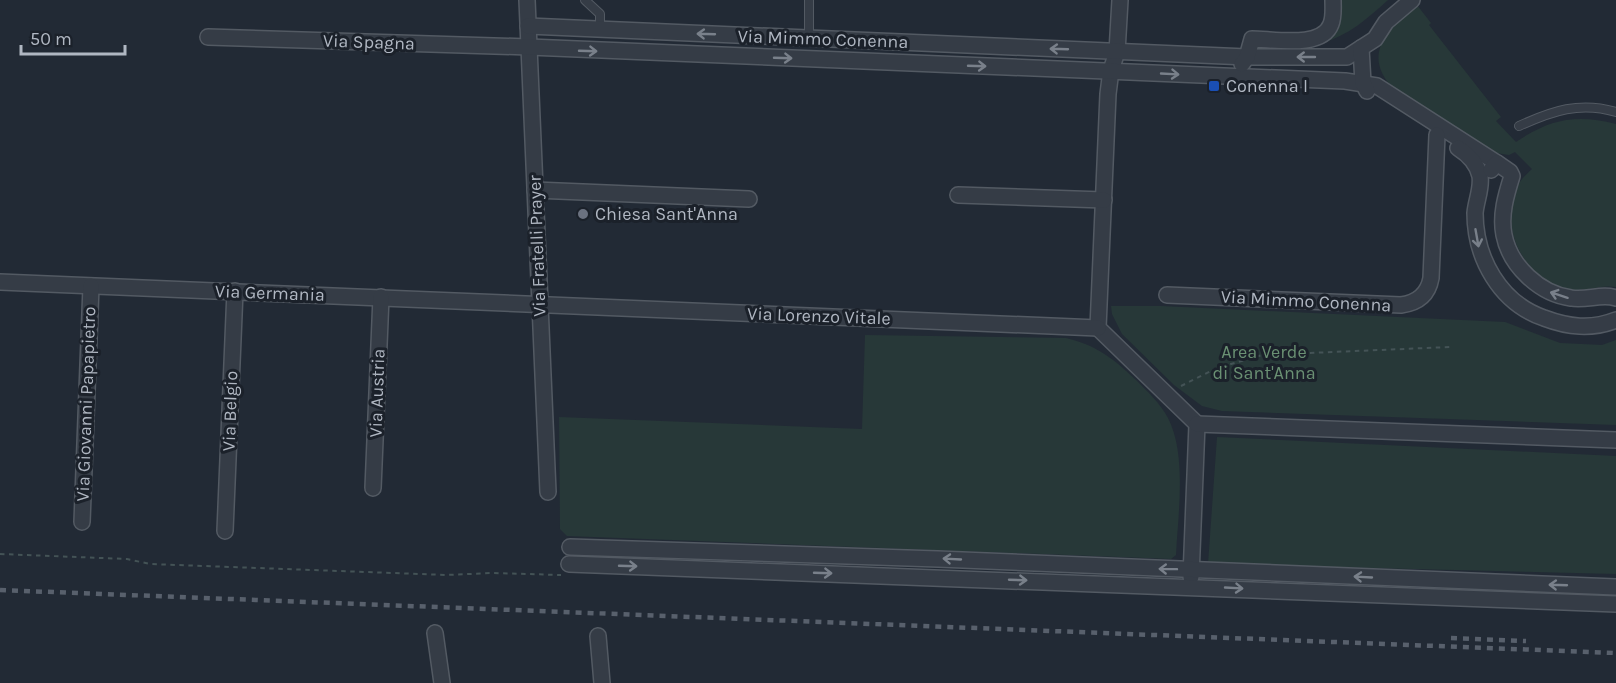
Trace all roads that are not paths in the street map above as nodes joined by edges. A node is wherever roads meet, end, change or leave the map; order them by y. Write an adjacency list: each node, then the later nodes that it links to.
1 (526, 0): 7 (street, Via Fratelli Prayer)
2 (585, 0): 8 (lane)
3 (808, 0): 10 (lane)
4 (1120, 0): 14 (street)
5 (1333, 0): 16 (street)
6 (1412, 0): 13 (street, Via Mimmo Conenna)
7 (528, 26): 8 (street, Via Mimmo Conenna); 12 (street, Via Fratelli Prayer)
8 (600, 30): 10 (street, Via Mimmo Conenna, one-way to 8)
9 (208, 37): 12 (street, Via Spagna)
10 (809, 39): 11 (street, Via Mimmo Conenna); 17 (street)
11 (833, 40): 14 (street, Via Mimmo Conenna, one-way to 11); 18 (street)
12 (529, 47): 17 (street, Via Mimmo Conenna, one-way to 17); 28 (street, Via Fratelli Prayer)
13 (1361, 48): 16 (street, Via Mimmo Conenna, one-way to 16); 22 (street)
14 (1117, 52): 15 (street, Via Mimmo Conenna); 19 (street)
15 (1208, 55): 16 (street, Via Mimmo Conenna); 20 (street)
16 (1248, 57): 21 (street)
17 (808, 59): 18 (street, Via Mimmo Conenna)
18 (833, 60): 19 (street, Via Mimmo Conenna, one-way to 19)
19 (1111, 70): 20 (street, Via Mimmo Conenna, one-way to 20); 31 (street)
20 (1211, 76): 21 (street, Via Mimmo Conenna)
21 (1247, 76): 22 (street, Via Mimmo Conenna)
22 (1363, 83): 25 (street); 26 (street, Via Mimmo Conenna)
23 (1616, 112): 24 (lane)
24 (1519, 126)
25 (1437, 135): 27 (street); 35 (street, Via Mimmo Conenna)
26 (1497, 163): 27 (street); 37 (street, Via Mimmo Conenna, one-way to 26)
27 (1480, 180): 39 (street, one-way to 39)
28 (535, 190): 30 (street); 38 (street, Via Fratelli Prayer)
29 (958, 195): 31 (street)
30 (749, 199)
31 (1104, 200): 40 (street)
32 (0, 282): 33 (street, Via Germania)
33 (91, 286): 34 (street, Via Germania); 45 (street, Via Giovanni Papapietro)
34 (235, 291): 36 (street, Via Germania); 46 (street, Via Belgio)
35 (1167, 295)
36 (381, 297): 38 (street, Via Germania); 43 (street, Via Austria)
37 (1616, 298)
38 (540, 304): 40 (street, Via Lorenzo Vitale); 44 (street, Via Fratelli Prayer)
39 (1616, 320)
40 (1098, 328): 41 (street)
41 (1197, 424): 42 (street); 49 (street)
42 (1616, 440)
43 (373, 488)
44 (548, 492)
45 (81, 522)
46 (225, 531)
47 (570, 547): 49 (street, one-way to 47)
48 (570, 564): 50 (street, one-way to 50)
49 (1191, 569): 50 (street); 51 (street, one-way to 49)
50 (1190, 586): 52 (street, one-way to 52)
51 (1616, 587)
52 (1616, 604)
53 (435, 633): 55 (street)
54 (598, 636): 56 (street)
55 (442, 683)
56 (602, 683)

